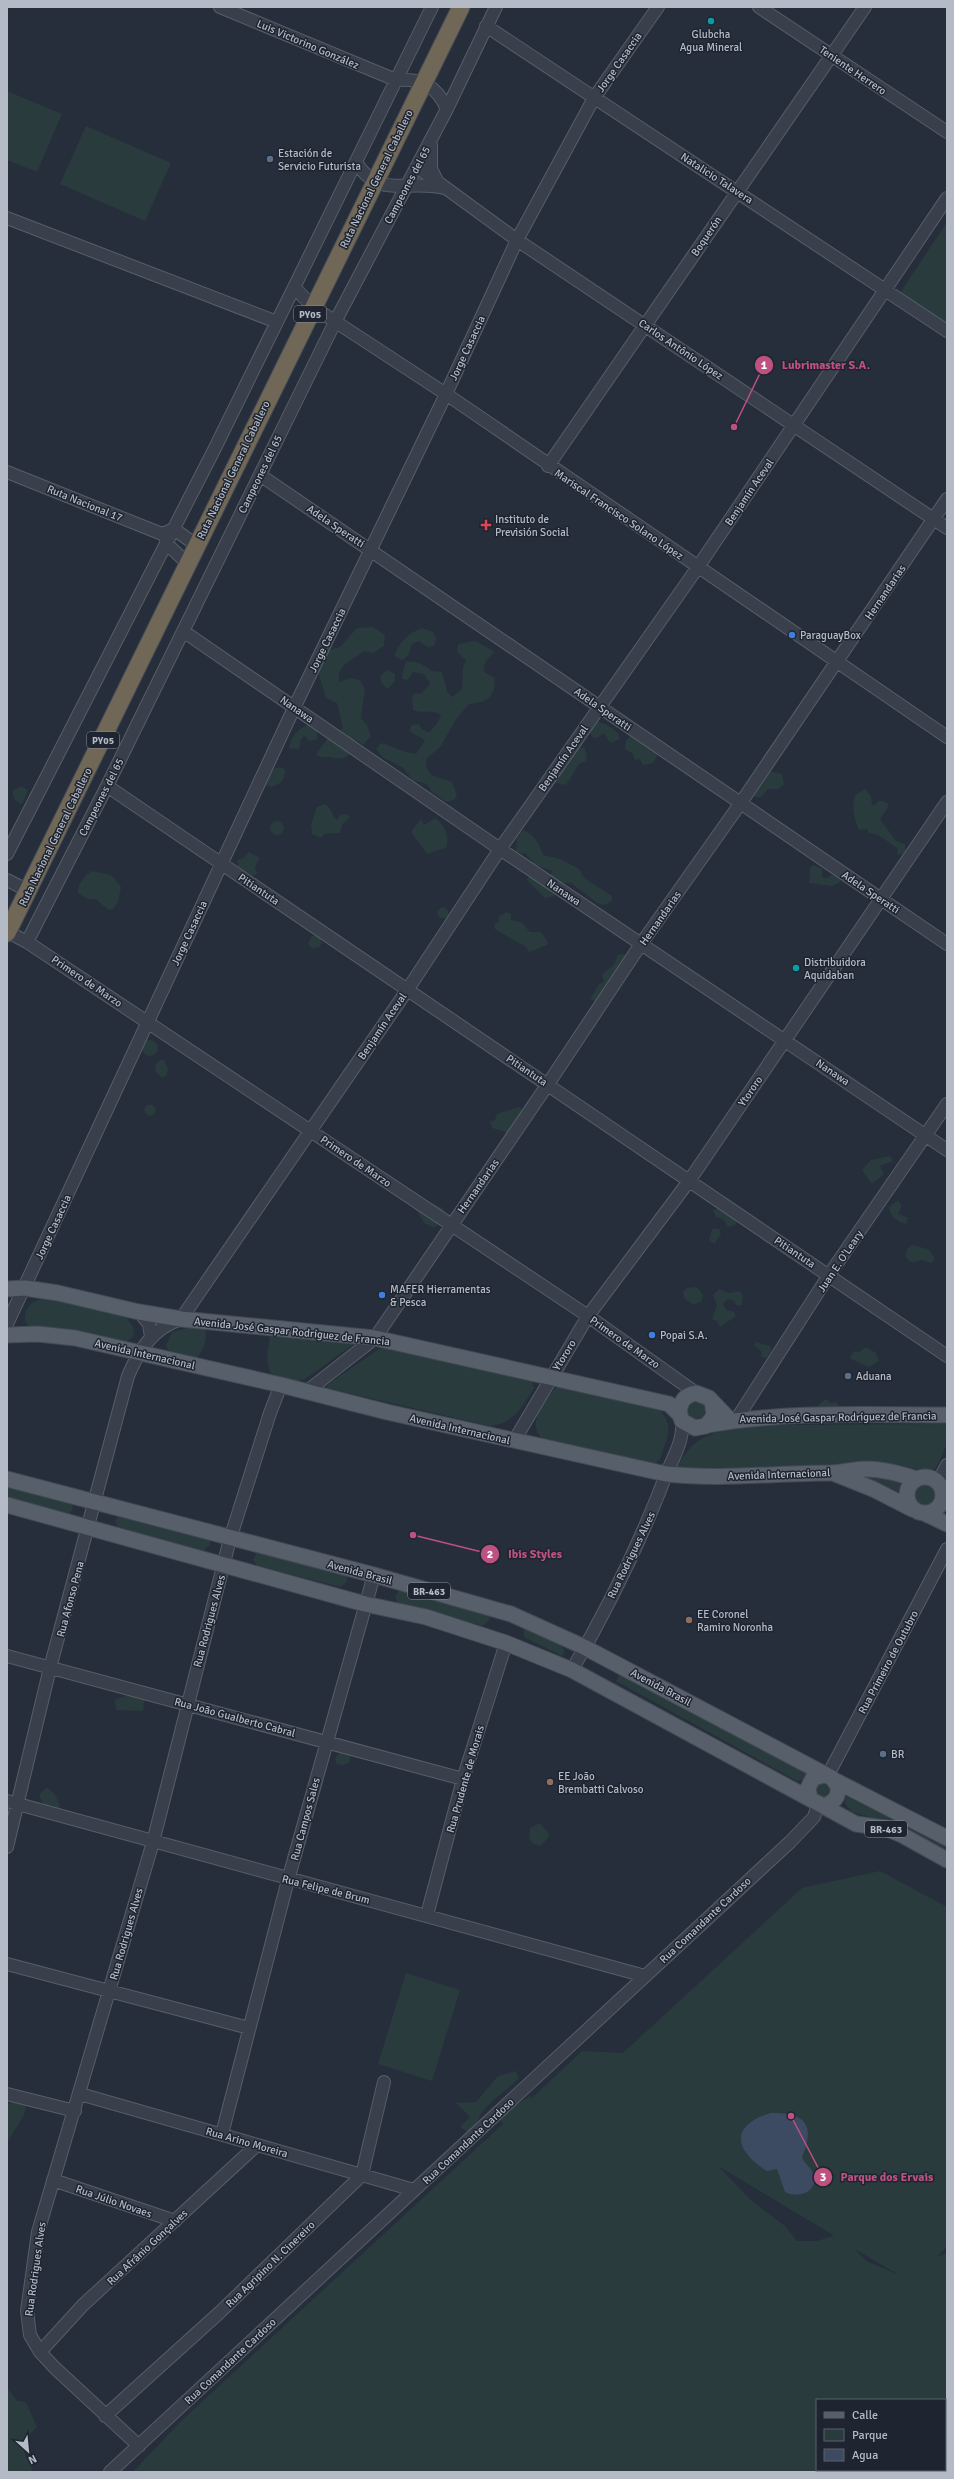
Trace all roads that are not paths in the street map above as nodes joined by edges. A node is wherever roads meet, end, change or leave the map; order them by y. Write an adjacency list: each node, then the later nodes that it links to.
1 (220, 7): 10 (street, Luis Victorino González)
2 (432, 7): 10 (street)
3 (461, 7): 11 (highway, Ruta Nacional General Caballero / PY05)
4 (496, 7): 8 (street, Campeones del 65)
5 (658, 7): 12 (street, Jorge Casaccia)
6 (759, 7): 9 (street, Teniente Herrero)
7 (865, 7): 9 (street, Boquerón)
8 (486, 26): 12 (street, Natalicio Talavera); 13 (street, Campeones del 65)
9 (832, 55): 14 (street, Teniente Herrero); 21 (street, Boquerón)
10 (396, 80): 11 (street); 16 (street)
11 (424, 82): 13 (street); 18 (highway, Ruta Nacional General Caballero / PY05)
12 (594, 98): 21 (street, Natalicio Talavera); 24 (street, Jorge Casaccia)
13 (447, 109): 15 (street, Campeones del 65)
14 (947, 132)
15 (431, 140): 17 (street, Campeones del 65); 19 (street)
16 (356, 162): 18 (street); 25 (street)
17 (417, 167): 19 (street, Carlos Antônio López); 20 (street, Campeones del 65)
18 (374, 182): 20 (street); 27 (highway, Ruta Nacional General Caballero / PY05)
19 (442, 185): 20 (street); 24 (street, Carlos Antônio López)
20 (406, 186): 28 (street, Campeones del 65)
21 (737, 191): 26 (street, Natalicio Talavera); 30 (street, Boquerón)
22 (947, 198): 26 (street, Benjamín Aceval)
23 (7, 218): 29 (street)
24 (517, 240): 30 (street, Carlos Antônio López); 32 (street, Jorge Casaccia)
25 (294, 287): 27 (street, Mariscal Francisco Solano López); 29 (street)
26 (884, 288): 31 (street, Natalicio Talavera); 33 (street, Benjamín Aceval)
27 (313, 307): 28 (street, Mariscal Francisco Solano López); 41 (highway, Ruta Nacional General Caballero / PY05)
28 (336, 320): 32 (street, Mariscal Francisco Solano López); 36 (street, Campeones del 65)
29 (277, 322): 40 (street)
30 (646, 325): 33 (street, Carlos Antônio López); 34 (street, Boquerón)
31 (947, 331)
32 (446, 394): 34 (street, Mariscal Francisco Solano López); 42 (street, Jorge Casaccia)
33 (795, 425): 38 (street, Carlos Antônio López); 44 (street, Benjamín Aceval)
34 (548, 466): 44 (street, Mariscal Francisco Solano López)
35 (7, 472): 40 (street, Ruta Nacional 17)
36 (260, 475): 42 (street, Adela Speratti); 45 (street, Campeones del 65)
37 (947, 499): 38 (street, Hernandarias)
38 (934, 519): 39 (street, Carlos Antônio López); 46 (street, Hernandarias)
39 (947, 528)
40 (168, 535): 41 (street, Ruta Nacional 17); 43 (street, Ruta Nacional 17); 54 (street)
41 (196, 545): 43 (highway, Ruta Nacional General Caballero / PY05)
42 (370, 550): 47 (street, Adela Speratti); 48 (street, Jorge Casaccia)
43 (187, 563): 57 (highway, Ruta Nacional General Caballero / PY05)
44 (698, 567): 46 (street, Mariscal Francisco Solano López); 47 (street, Benjamín Aceval)
45 (183, 631): 48 (street, Nanawa); 50 (street, Campeones del 65)
46 (838, 661): 49 (street, Mariscal Francisco Solano López); 52 (street, Hernandarias)
47 (599, 706): 52 (street, Adela Speratti); 53 (street, Benjamín Aceval)
48 (294, 708): 53 (street, Nanawa); 55 (street, Jorge Casaccia)
49 (947, 737)
50 (107, 786): 55 (street, Pitiantuta); 60 (street, Campeones del 65)
51 (947, 802): 58 (street, Ytororo)
52 (740, 804): 58 (street, Adela Speratti); 61 (street, Hernandarias)
53 (500, 849): 61 (street, Nanawa); 63 (street, Benjamín Aceval)
54 (7, 854)
55 (222, 863): 63 (street, Pitiantuta); 64 (street, Jorge Casaccia)
56 (7, 880): 57 (street)
57 (29, 891): 59 (highway, Ruta Nacional General Caballero / PY05)
58 (881, 899): 62 (street, Adela Speratti); 65 (street, Ytororo)
59 (7, 932): 60 (street, Primero de Marzo)
60 (27, 942): 64 (street, Primero de Marzo)
61 (641, 944): 65 (street, Nanawa); 66 (street, Hernandarias)
62 (947, 944)
63 (408, 989): 66 (street, Pitiantuta); 68 (street, Benjamín Aceval)
64 (148, 1022): 68 (street, Primero de Marzo); 74 (street, Jorge Casaccia)
65 (785, 1040): 69 (street, Nanawa); 71 (street, Ytororo)
66 (548, 1084): 71 (street, Pitiantuta); 72 (street, Hernandarias)
67 (947, 1104): 69 (street, Juan E. O'Leary)
68 (311, 1130): 72 (street, Primero de Marzo); 78 (street, Benjamín Aceval)
69 (925, 1135): 70 (street, Nanawa); 73 (street, Juan E. O'Leary)
70 (947, 1150)
71 (689, 1180): 73 (street, Pitiantuta); 77 (street, Ytororo)
72 (450, 1225): 77 (street, Primero de Marzo); 82 (street, Hernandarias)
73 (829, 1275): 84 (street, Pitiantuta); 93 (street, Juan E. O'Leary)
74 (25, 1288): 75 (main road, Avenida José Gaspar Rodríguez de Francia); 76 (main road, Avenida José Gaspar Rodríguez de Francia); 79 (street, Jorge Casaccia)
75 (7, 1289)
76 (139, 1312): 78 (main road, Avenida José Gaspar Rodríguez de Francia); 81 (street)
77 (588, 1316): 85 (street, Ytororo); 88 (street, Primero de Marzo)
78 (181, 1318): 81 (street, Rua Afonso Pena); 82 (main road, Avenida José Gaspar Rodríguez de Francia)
79 (7, 1324)
80 (7, 1335): 83 (main road, Avenida Internacional)
81 (151, 1337): 83 (street, Rua Afonso Pena)
82 (375, 1338): 85 (main road, Avenida José Gaspar Rodríguez de Francia); 87 (street, Hernandarias)
83 (140, 1353): 86 (main road, Avenida Internacional); 103 (street, Rua Afonso Pena)
84 (947, 1356)
85 (550, 1377): 90 (main road, Avenida José Gaspar Rodríguez de Francia); 96 (street, Ytororo)
86 (281, 1385): 87 (main road, Avenida Internacional); 108 (street, Rua Rodrigues Alves)
87 (306, 1392): 96 (main road, Avenida Internacional)
88 (687, 1393): 89 (main road); 90 (main road); 92 (main road)
89 (712, 1401): 93 (main road, Avenida José Gaspar Rodríguez de Francia); 94 (main road)
90 (669, 1404): 92 (main road)
91 (947, 1414): 93 (main road, Avenida José Gaspar Rodríguez de Francia)
92 (681, 1418): 94 (main road); 95 (street)
93 (733, 1420): 94 (main road, Avenida José Gaspar Rodríguez de Francia)
94 (704, 1426): 95 (street)
95 (682, 1437): 99 (street, Rua Rodrigues Alves)
96 (514, 1441): 99 (main road, Avenida Internacional)
97 (947, 1465): 102 (street)
98 (832, 1473): 99 (main road, Avenida Internacional); 100 (main road, Avenida Internacional); 105 (main road)
99 (666, 1474): 114 (street, Rua Rodrigues Alves)
100 (917, 1479): 102 (main road); 105 (main road)
101 (7, 1480): 103 (main road, Avenida Brasil / BR-463)
102 (944, 1493): 105 (main road)
103 (96, 1502): 107 (street, Rua Afonso Pena); 108 (main road, Avenida Brasil / BR-463)
104 (7, 1505): 107 (main road, BR-463)
105 (919, 1511): 106 (main road)
106 (947, 1524)
107 (90, 1527): 110 (main road, BR-463); 116 (street, Rua Afonso Pena)
108 (230, 1539): 110 (street, Rua Rodrigues Alves); 111 (main road, Avenida Brasil / BR-463)
109 (947, 1549): 120 (street, Rua Primeiro de Outubro)
110 (224, 1563): 112 (main road, BR-463); 118 (street, Rua Rodrigues Alves)
111 (374, 1575): 112 (street, Rua Campos Sales); 114 (main road, Avenida Brasil / BR-463)
112 (365, 1604): 113 (main road, BR-463); 119 (street, Rua Campos Sales)
113 (506, 1643): 117 (main road, BR-463); 121 (street, Rua Prudente de Morais)
114 (584, 1647): 117 (street, Rua Rodrigues Alves); 120 (main road, Avenida Brasil / BR-463)
115 (7, 1656): 116 (street, Rua João Gualberto Cabral)
116 (50, 1668): 118 (street, Rua João Gualberto Cabral); 124 (street, Rua Afonso Pena)
117 (572, 1670): 123 (main road, BR-463)
118 (187, 1704): 119 (street, Rua João Gualberto Cabral); 126 (street, Rua Rodrigues Alves)
119 (326, 1742): 121 (street, Rua João Gualberto Cabral); 129 (street, Rua Campos Sales)
120 (829, 1777): 123 (main road); 123 (main road); 125 (main road, Avenida Brasil / BR-463)
121 (463, 1780): 130 (street, Rua Prudente de Morais)
122 (7, 1801): 124 (street, Rua Felipe de Brum)
123 (817, 1803): 128 (main road, BR-463); 132 (street, Rua Comandante Cardoso)
124 (19, 1804): 126 (street, Rua Felipe de Brum); 127 (street, Rua Afonso Pena)
125 (947, 1838)
126 (153, 1842): 129 (street, Rua Felipe de Brum); 133 (street, Rua Rodrigues Alves)
127 (7, 1847)
128 (947, 1860)
129 (288, 1880): 130 (street, Rua Felipe de Brum); 134 (street, Rua Campos Sales)
130 (427, 1915): 132 (street, Rua Felipe de Brum)
131 (7, 1964): 133 (street)
132 (645, 1976): 143 (street, Rua Comandante Cardoso)
133 (109, 1992): 134 (street); 137 (street, Rua Rodrigues Alves)
134 (249, 2028): 139 (street, Rua Campos Sales)
135 (384, 2082): 141 (street)
136 (7, 2094): 138 (street)
137 (80, 2094): 138 (street, Rua Rodrigues Alves); 139 (street, Rua Arino Moreira)
138 (75, 2111): 142 (street, Rua Rodrigues Alves)
139 (222, 2134): 140 (street, Rua Arino Moreira)
140 (257, 2144): 141 (street, Rua Arino Moreira); 144 (street, Rua Afrânio Gonçalves)
141 (362, 2175): 143 (street, Rua Arino Moreira); 146 (street, Rua Agripino N. Cinereiro)
142 (53, 2180): 144 (street, Rua Júlio Novaes); 145 (street, Rua Rodrigues Alves)
143 (414, 2190): 147 (street, Rua Comandante Cardoso)
144 (175, 2221): 145 (street, Rua Afrânio Gonçalves)
145 (40, 2352): 146 (street, Rua Rodrigues Alves)
146 (105, 2416): 147 (street, Rua Rodrigues Alves)
147 (138, 2446): 148 (street, Rua Comandante Cardoso)
148 (110, 2472)

